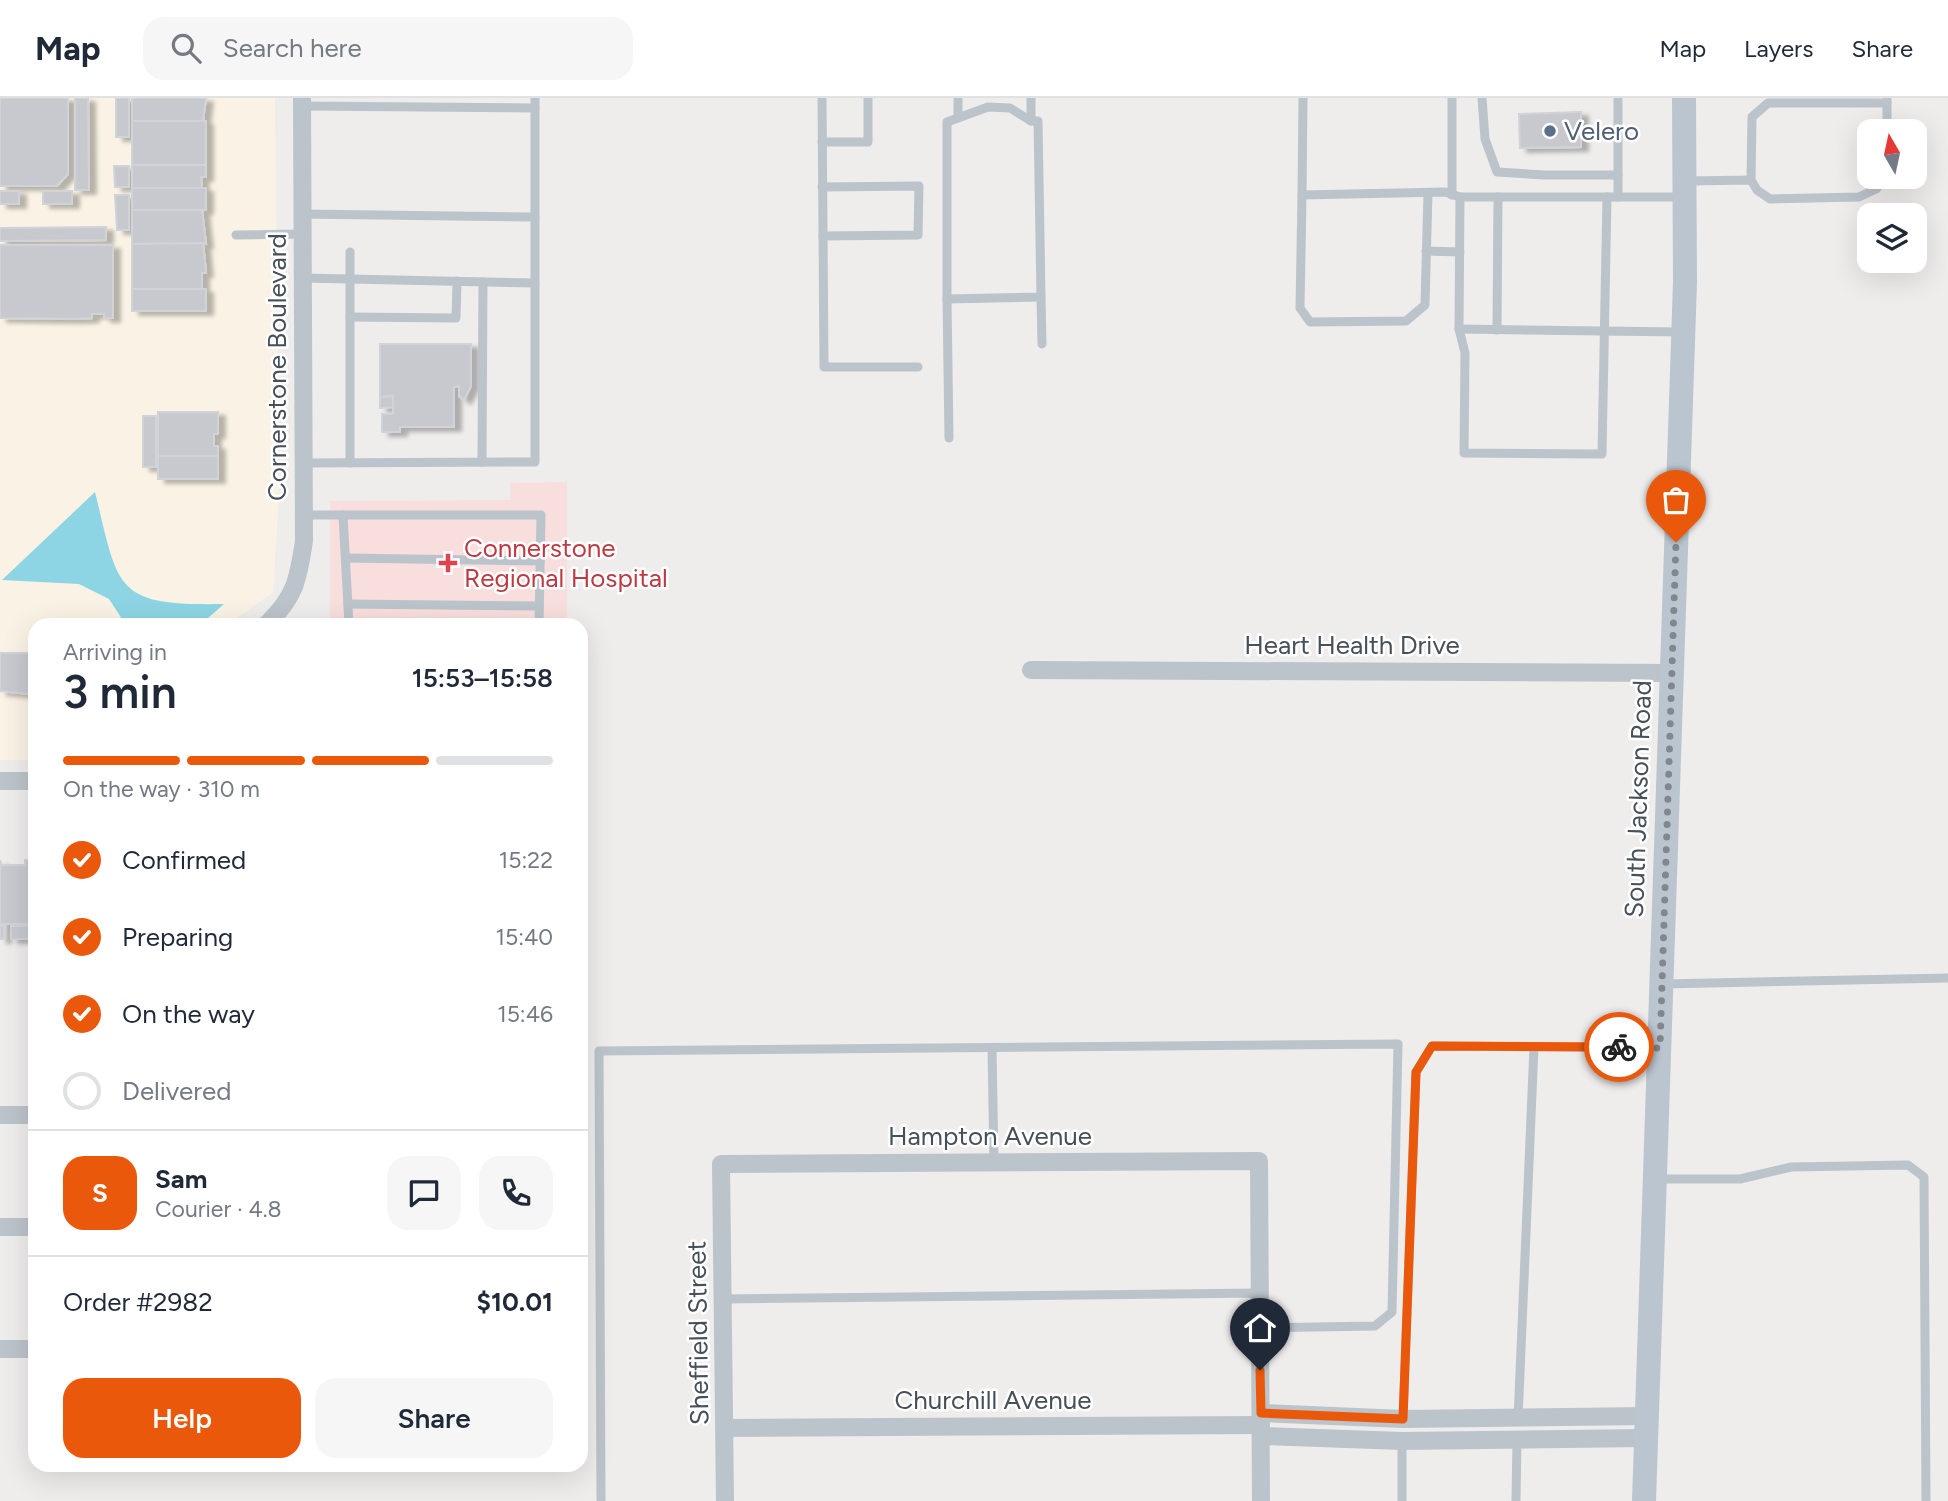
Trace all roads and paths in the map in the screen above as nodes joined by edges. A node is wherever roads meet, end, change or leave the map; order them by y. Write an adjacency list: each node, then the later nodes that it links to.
1 (822, 98): 24 (lane)
2 (868, 98): 24 (lane)
3 (958, 98): 21 (lane)
4 (1031, 98): 23 (lane)
5 (1303, 98): 31 (lane)
6 (1452, 98): 32 (lane)
7 (1482, 98): 25 (lane)
8 (1618, 98): 25 (lane)
9 (1684, 98): 28 (main road, South Jackson Road)
10 (1783, 101): 11 (lane); 20 (lane)
11 (1799, 101): 12 (lane)
12 (1822, 101): 13 (lane)
13 (1847, 101): 14 (lane)
14 (1865, 101): 15 (lane)
15 (1887, 101): 22 (lane)
16 (302, 102): 17 (lane); 35 (street, Cornerstone Boulevard)
17 (356, 102): 18 (lane)
18 (535, 103): 36 (lane)
19 (988, 103): 21 (lane); 23 (lane)
20 (1759, 103): 26 (lane)
21 (958, 117): 49 (lane)
22 (1887, 119)
23 (1031, 121): 48 (lane)
24 (822, 142): 27 (lane)
25 (1618, 175): 34 (lane)
26 (1751, 180): 28 (lane); 29 (lane)
27 (822, 187): 39 (lane); 39 (lane)
28 (1685, 189): 34 (lane); 54 (main road, South Jackson Road)
29 (1876, 189)
30 (1428, 193): 31 (lane); 32 (lane); 40 (lane)
31 (1302, 195): 40 (lane)
32 (1456, 196): 33 (lane); 42 (lane)
33 (1498, 197): 34 (lane); 52 (lane)
34 (1612, 197): 53 (lane)
35 (302, 214): 36 (lane); 37 (street, Cornerstone Boulevard)
36 (535, 216): 47 (lane)
37 (303, 233): 38 (lane); 43 (street, Cornerstone Boulevard)
38 (236, 234)
39 (823, 236): 56 (lane)
40 (1426, 251): 42 (lane)
41 (351, 252): 44 (lane)
42 (1460, 252): 51 (lane)
43 (303, 278): 44 (lane); 59 (street, Cornerstone Boulevard)
44 (350, 279): 45 (lane); 50 (lane)
45 (457, 281): 46 (lane); 50 (lane)
46 (483, 282): 47 (lane); 58 (lane)
47 (535, 283): 58 (lane)
48 (1041, 297): 49 (lane); 55 (lane)
49 (947, 299): 57 (lane)
50 (350, 317): 60 (lane)
51 (1459, 329): 52 (lane); 53 (lane)
52 (1497, 330): 53 (lane)
53 (1605, 331): 54 (lane)
54 (1684, 332): 71 (main road, South Jackson Road)
55 (1042, 344)
56 (918, 367)
57 (949, 438)
58 (482, 462): 60 (lane)
59 (303, 463): 60 (lane); 61 (street, Cornerstone Boulevard)
60 (350, 463)
61 (303, 515): 62 (lane); 67 (street, Cornerstone Boulevard)
62 (343, 515): 63 (lane); 64 (lane)
63 (345, 558): 64 (lane); 65 (lane)
64 (540, 561): 66 (lane)
65 (348, 604): 66 (lane); 68 (lane)
66 (539, 606): 69 (lane)
67 (272, 618)
68 (349, 618)
69 (539, 618)
70 (1031, 670): 71 (street, Heart Health Drive)
71 (1672, 673): 75 (main road, South Jackson Road)
72 (0, 781): 73 (street)
73 (28, 781)
74 (1948, 978): 75 (lane)
75 (1662, 984): 78 (main road, South Jackson Road)
76 (1534, 1047): 78 (lane); 91 (lane); 92 (lane)
77 (992, 1048): 81 (lane); 88 (lane); 98 (lane)
78 (1660, 1048): 83 (main road, South Jackson Road)
79 (0, 1115): 80 (street)
80 (28, 1115)
81 (994, 1163): 82 (street, Hampton Avenue); 86 (street, Hampton Avenue)
82 (721, 1164): 87 (street, Sheffield Street)
83 (1655, 1179): 94 (main road, South Jackson Road); 104 (lane)
84 (0, 1227): 85 (street)
85 (28, 1227)
86 (1259, 1293): 87 (lane); 88 (street)
87 (724, 1298): 95 (street, Sheffield Street)
88 (1260, 1328): 93 (street)
89 (0, 1349): 90 (street)
90 (28, 1349)
91 (1403, 1419): 92 (street, Churchill Avenue); 93 (street, Churchill Avenue); 97 (street)
92 (1518, 1419): 94 (street, Churchill Avenue); 96 (street)
93 (1261, 1424): 95 (street, Churchill Avenue); 97 (street, Churchill Avenue); 100 (street)
94 (1647, 1427): 96 (street, Churchill Avenue); 103 (main road, South Jackson Road)
95 (725, 1428): 99 (street, Sheffield Street)
96 (1517, 1439): 97 (street, Churchill Avenue); 102 (lane)
97 (1402, 1441): 101 (lane)
98 (601, 1501)
99 (725, 1501)
100 (1261, 1501)
101 (1402, 1501)
102 (1516, 1501)
103 (1644, 1501)
104 (1926, 1501)

